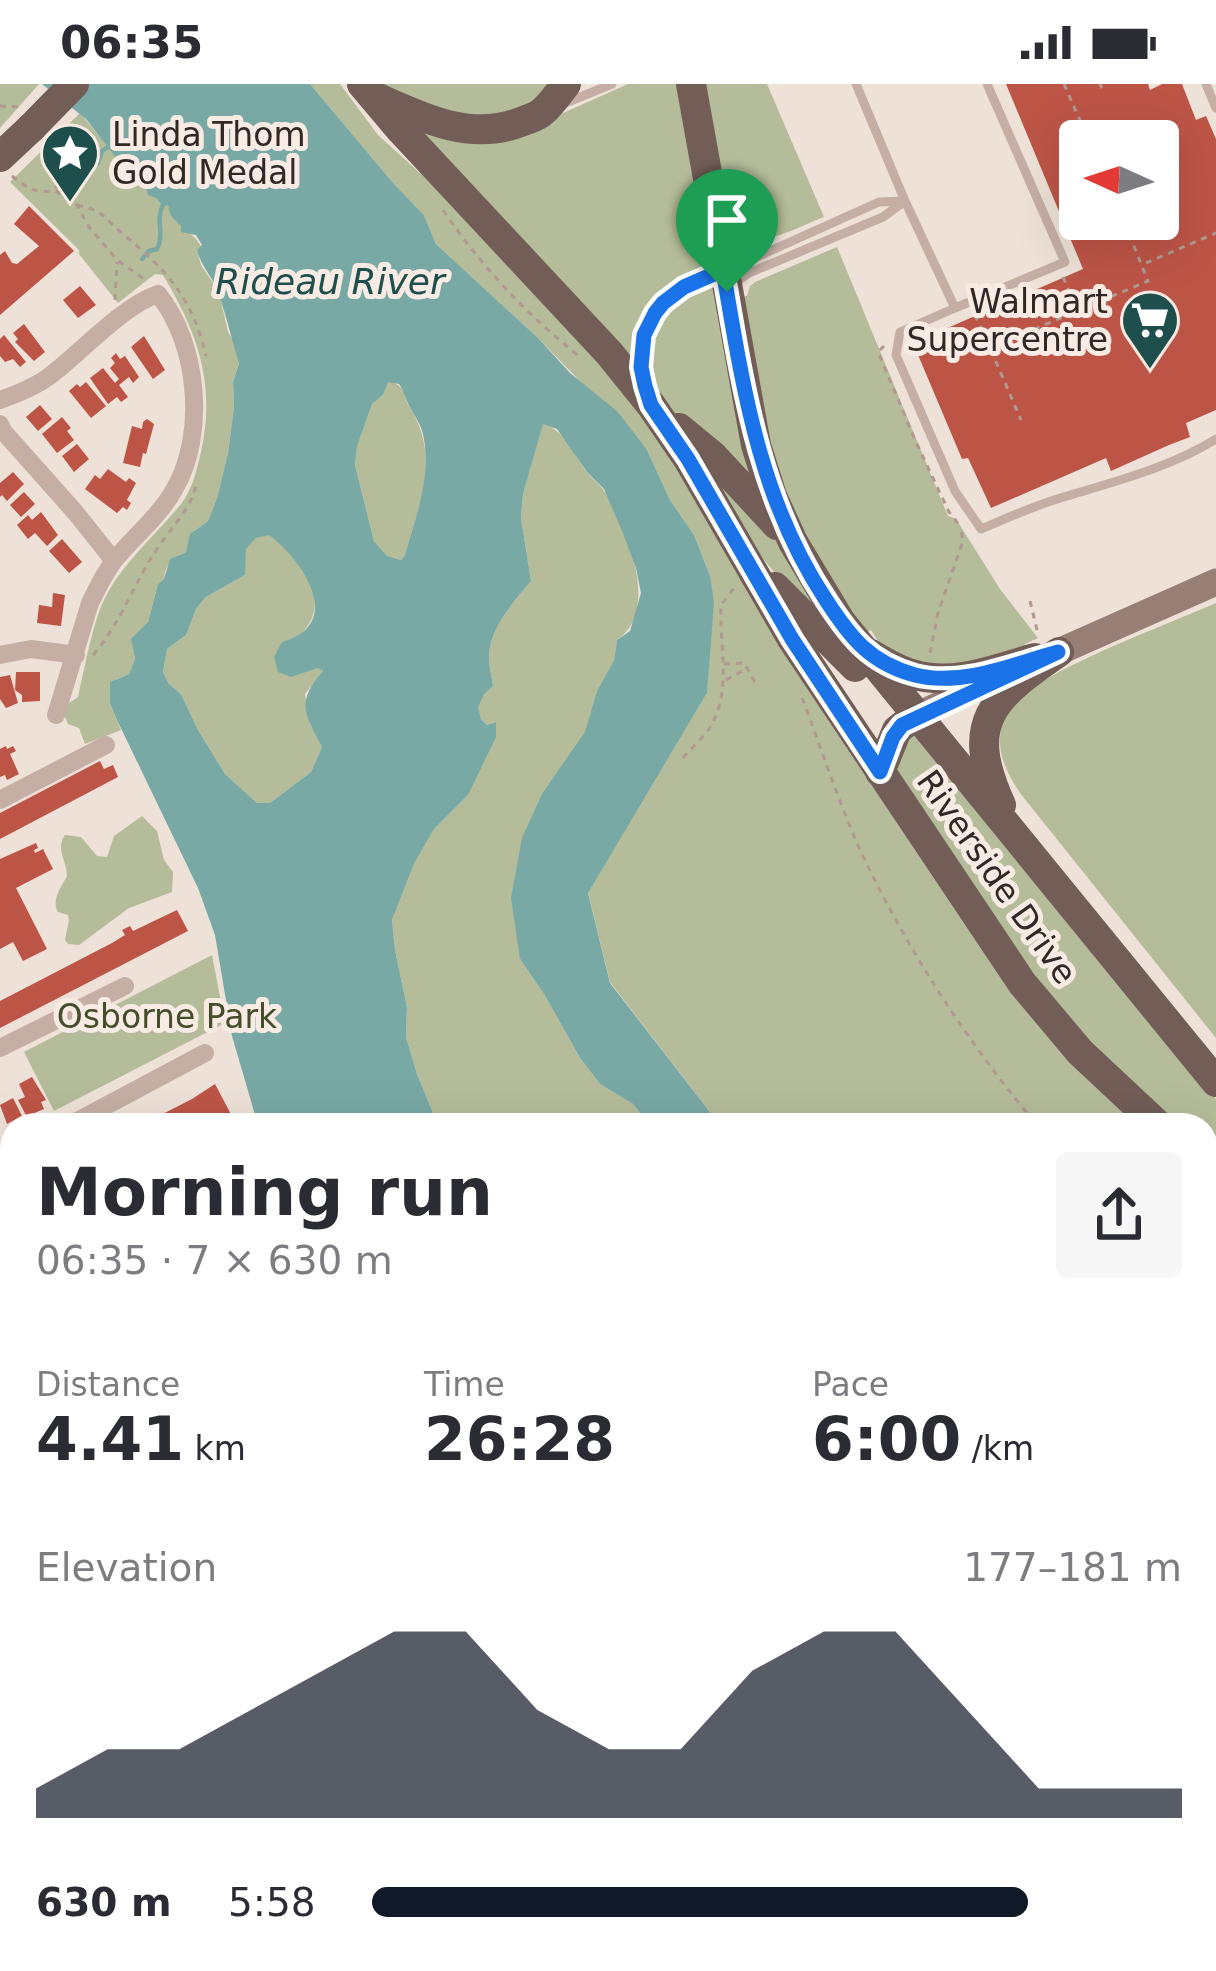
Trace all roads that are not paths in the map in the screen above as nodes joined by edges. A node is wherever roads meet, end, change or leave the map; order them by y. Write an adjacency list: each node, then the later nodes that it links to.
1 (74, 84): 11 (main road, bridge)
2 (566, 84): 10 (main road)
3 (612, 84): 10 (lane)
4 (691, 84): 13 (main road, Riverside Drive)
5 (856, 84): 12 (lane)
6 (987, 84): 14 (lane)
7 (1206, 84): 9 (lane)
8 (367, 90): 10 (main road); 16 (main road, Riverside Drive)
9 (1216, 108)
10 (541, 112)
11 (4, 165)
12 (905, 201): 13 (lane); 13 (lane); 14 (lane)
13 (725, 281): 16 (lane); 19 (main road, Riverside Drive)
14 (955, 308): 18 (lane)
15 (0, 400): 20 (street)
16 (651, 405): 19 (main road); 21 (main road, Riverside Drive)
17 (0, 424): 20 (street)
18 (1216, 439)
19 (793, 542): 23 (main road, Riverside Drive)
20 (114, 561): 26 (street)
21 (743, 571): 28 (main road); 30 (main road, Riverside Drive)
22 (1216, 583): 24 (main road)
23 (860, 648): 24 (main road); 28 (main road, Riverside Drive)
24 (1052, 654): 28 (main road); 32 (main road)
25 (0, 655): 26 (street)
26 (76, 655): 27 (street)
27 (56, 716)
28 (916, 716): 30 (main road); 32 (main road, Riverside Drive)
29 (106, 745): 31 (street)
30 (880, 772): 38 (main road, Riverside Drive)
31 (0, 800)
32 (1013, 832): 36 (main road, Riverside Drive)
33 (125, 986): 34 (street)
34 (0, 1048)
35 (205, 1053): 37 (street)
36 (1216, 1082)
37 (92, 1113)
38 (1145, 1113)

